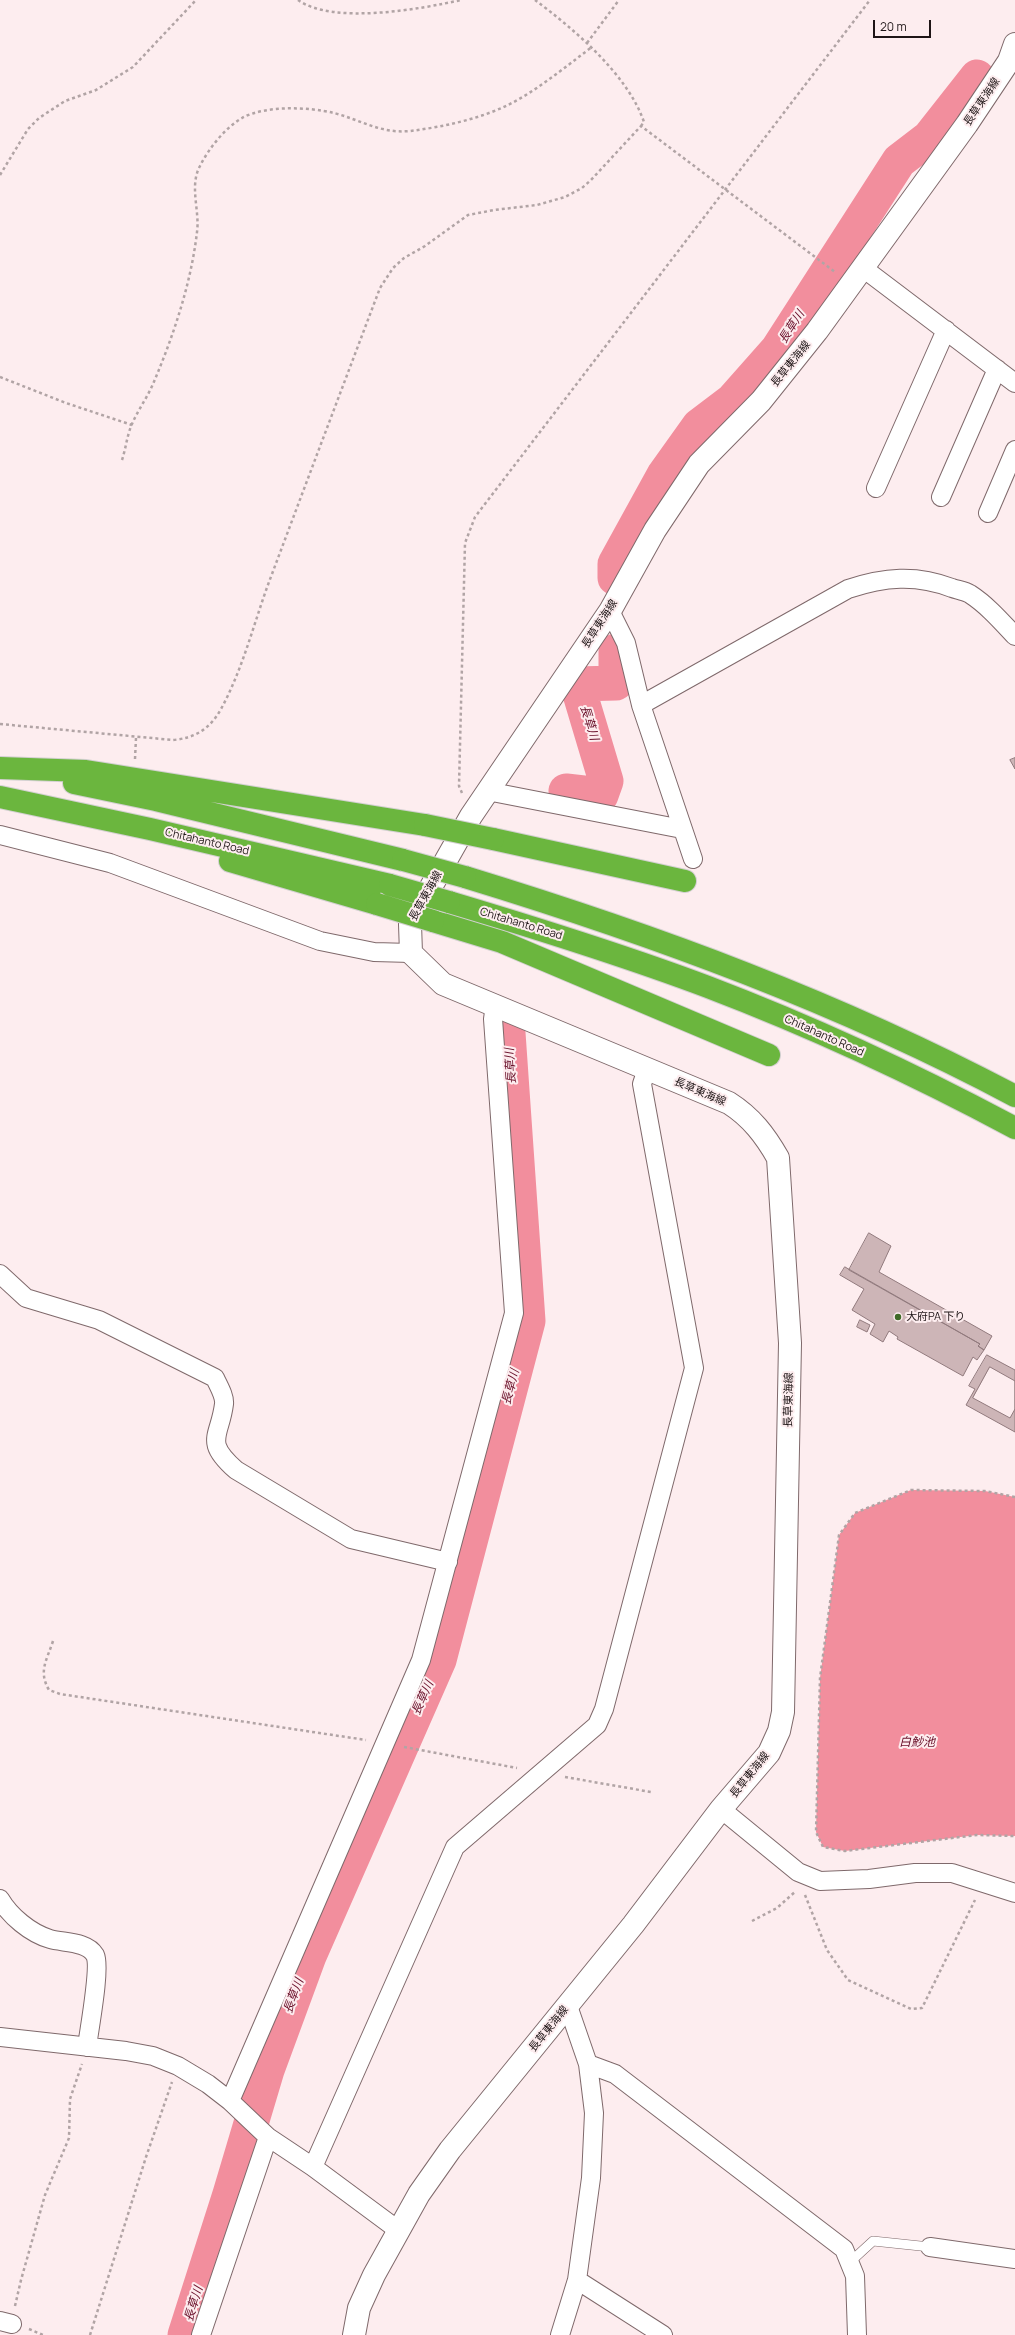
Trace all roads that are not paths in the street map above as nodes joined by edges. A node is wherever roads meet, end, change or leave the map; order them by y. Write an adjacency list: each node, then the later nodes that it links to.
1 (1015, 44): 2 (main road, 長草東海線)
2 (857, 276): 3 (street); 10 (main road, 長草東海線)
3 (946, 330): 4 (street); 7 (street)
4 (997, 369): 5 (street); 8 (street)
5 (1015, 383)
6 (1015, 450): 9 (street)
7 (876, 488)
8 (941, 497)
9 (988, 513)
10 (610, 611): 12 (street); 14 (main road, 長草東海線)
11 (1015, 636): 12 (street)
12 (642, 704): 17 (street)
13 (0, 768): 20 (highway, bridge); 25 (highway, bridge)
14 (487, 791): 17 (street); 21 (main road, 長草東海線)
15 (0, 797): 16 (highway, Chitahanto Road)
16 (27, 802): 23 (highway, bridge); 26 (highway, Chitahanto Road, bridge)
17 (682, 830): 19 (street)
18 (0, 835): 21 (street)
19 (693, 858)
20 (685, 881)
21 (411, 953): 22 (main road, 長草東海線)
22 (495, 1005): 24 (main road, 長草東海線); 28 (street)
23 (769, 1055)
24 (647, 1069): 29 (main road, 長草東海線); 38 (street)
25 (1015, 1096)
26 (1015, 1128)
27 (0, 1274): 28 (street)
28 (448, 1562): 36 (street)
29 (722, 1809): 30 (street); 32 (main road, 長草東海線)
30 (1015, 1893)
31 (0, 1899): 34 (street)
32 (568, 2006): 35 (street); 39 (main road, 長草東海線)
33 (0, 2037): 34 (street)
34 (87, 2047): 36 (street)
35 (588, 2064): 42 (street); 43 (street)
36 (230, 2101): 37 (street)
37 (268, 2137): 38 (street); 44 (street)
38 (313, 2167): 39 (street)
39 (398, 2230): 45 (main road, 長草東海線)
40 (930, 2247): 41 (street); 42 (lane)
41 (1015, 2259)
42 (850, 2263): 48 (street)
43 (577, 2280): 46 (street); 47 (street)
44 (201, 2335)
45 (354, 2335)
46 (560, 2335)
47 (663, 2335)
48 (857, 2335)

